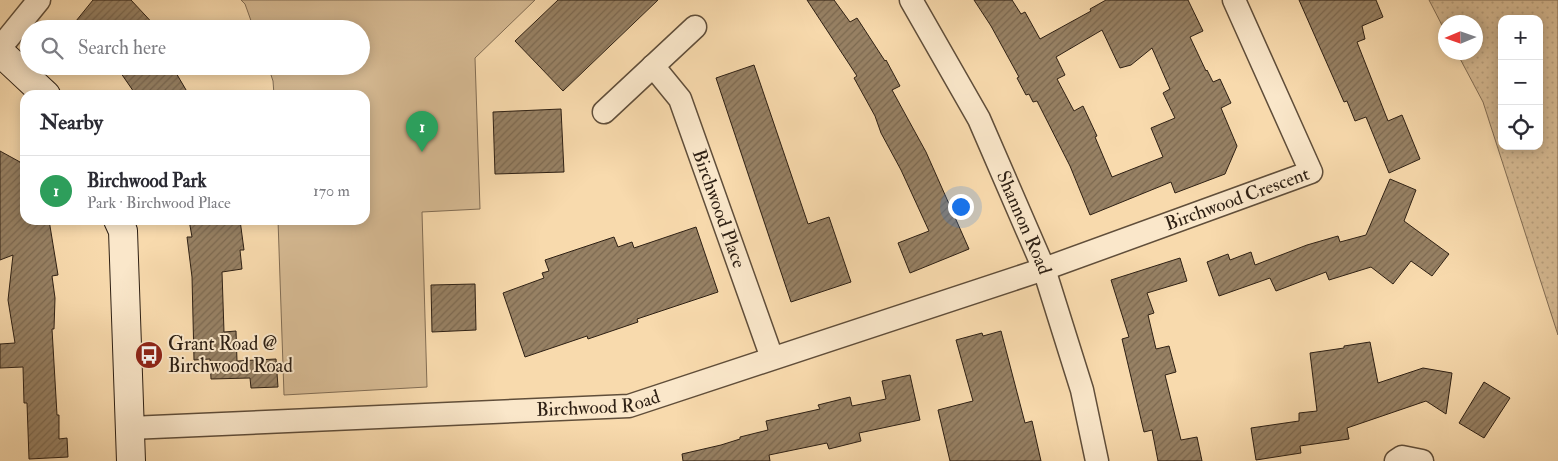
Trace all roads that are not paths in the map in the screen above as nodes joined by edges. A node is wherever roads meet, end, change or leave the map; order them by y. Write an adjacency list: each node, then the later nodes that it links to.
1 (40, 0): 4 (street)
2 (911, 0): 15 (street, Shannon Road)
3 (1234, 0): 15 (street, Birchwood Crescent)
4 (23, 20)
5 (20, 24): 7 (street)
6 (695, 27): 9 (street)
7 (0, 48)
8 (0, 52): 10 (street)
9 (653, 66): 13 (street); 16 (street, Birchwood Place)
10 (20, 71)
11 (25, 75): 12 (street)
12 (41, 90)
13 (604, 112)
14 (121, 225): 17 (street)
15 (1044, 269): 16 (street, Birchwood Road); 19 (street, Shannon Road)
16 (772, 358): 17 (street, Birchwood Road)
17 (130, 428): 18 (street)
18 (131, 461)
19 (1097, 461)
20 (1396, 461): 21 (street)
21 (1422, 461)

